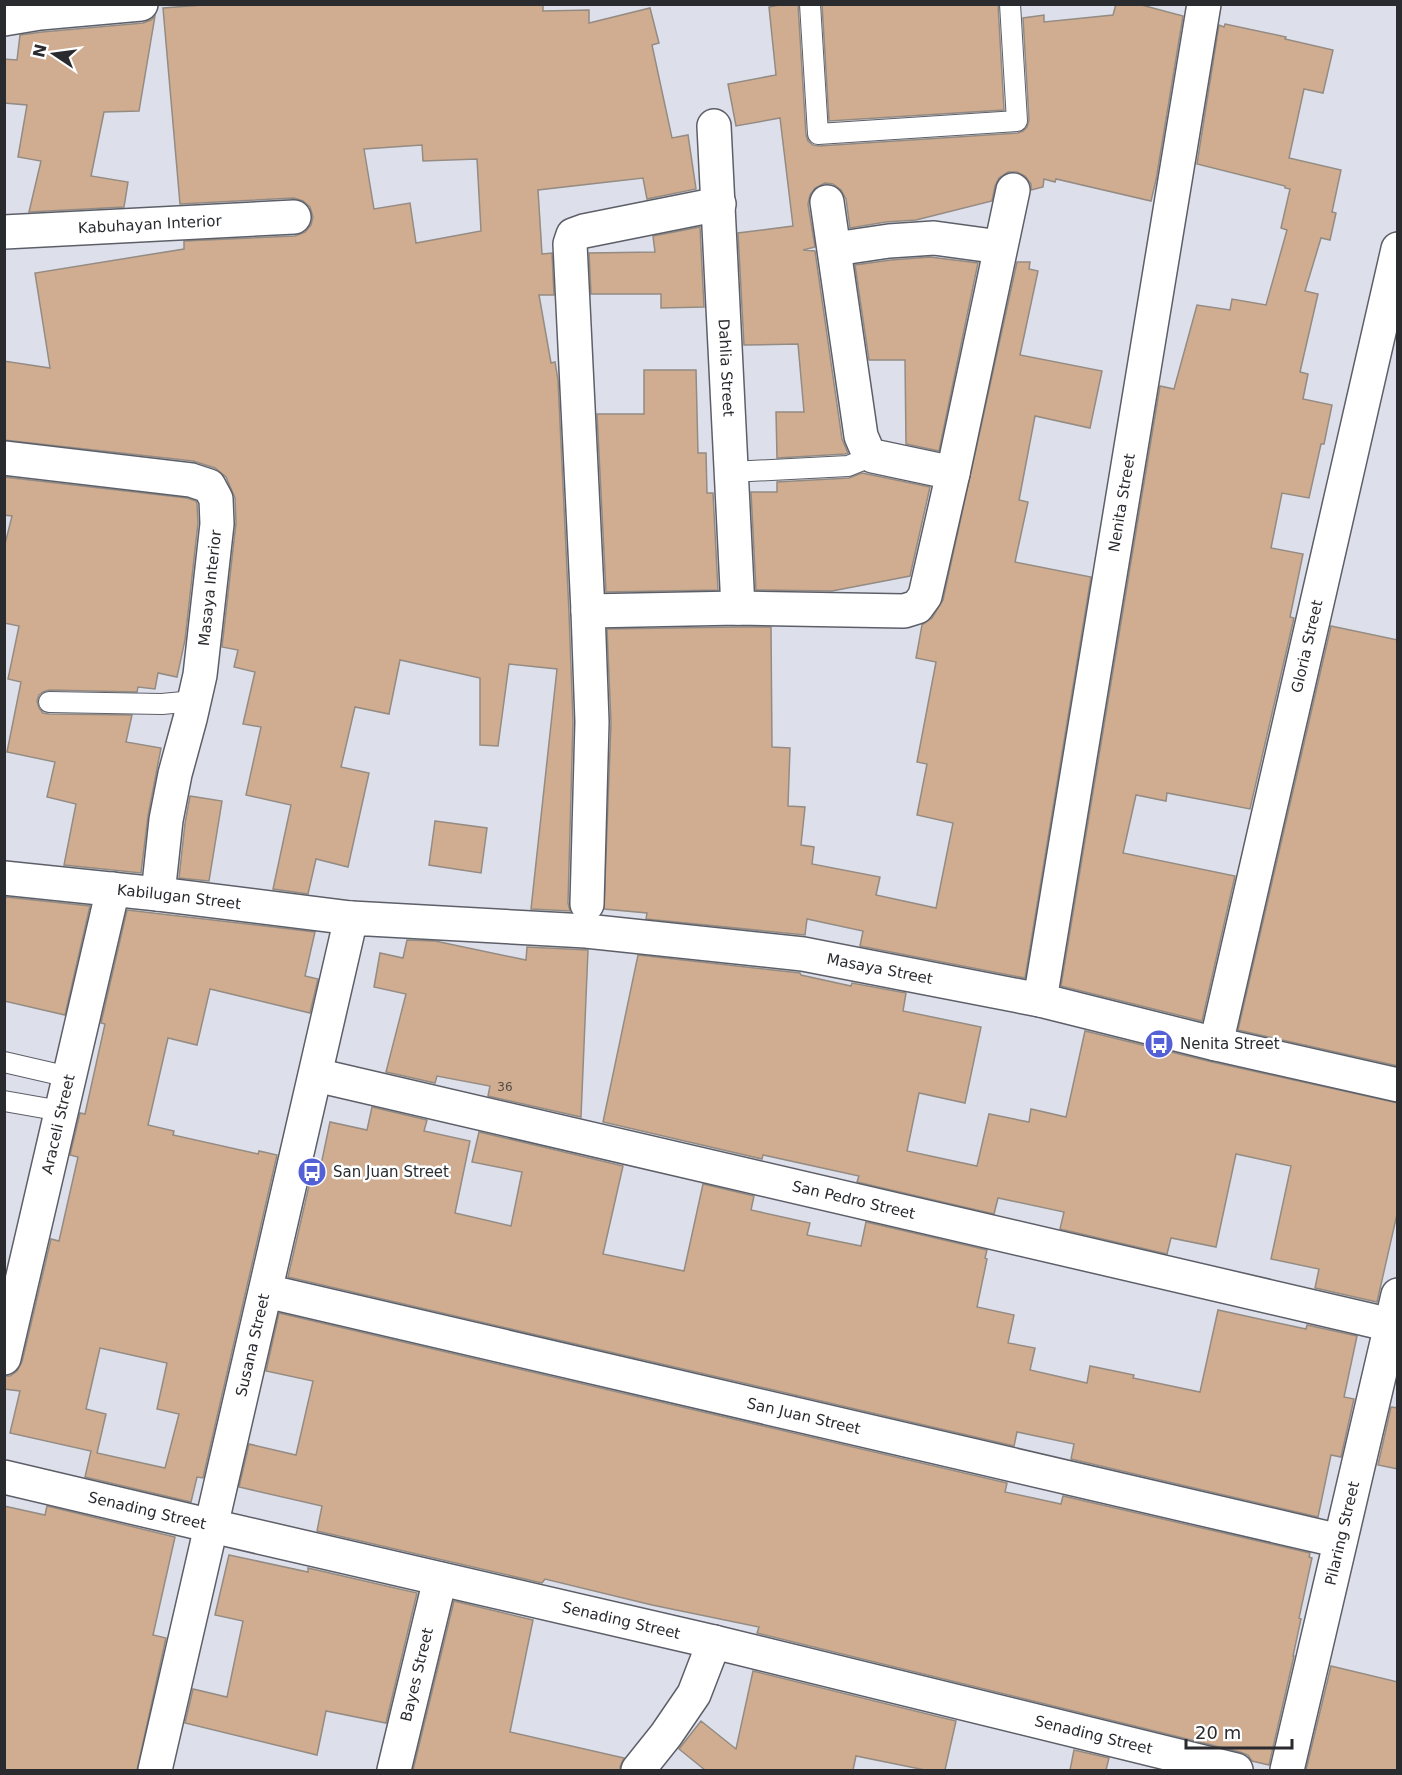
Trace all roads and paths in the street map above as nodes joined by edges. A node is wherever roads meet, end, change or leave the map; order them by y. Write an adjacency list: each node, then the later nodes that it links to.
1 (141, 4): 5 (street)
2 (810, 4): 3 (lane)
3 (1010, 4)
4 (1204, 4): 28 (street, Nenita Street)
5 (4, 19)
6 (714, 126): 9 (street, Dahlia Street)
7 (1013, 189): 12 (street)
8 (827, 202): 13 (street)
9 (719, 204): 17 (street, Dahlia Street); 20 (street)
10 (294, 217): 11 (street, Kabuhayan Interior)
11 (4, 232)
12 (1000, 248): 13 (street); 18 (street)
13 (835, 249): 15 (street)
14 (1398, 249): 29 (street, Gloria Street)
15 (873, 456): 17 (lane); 18 (street)
16 (4, 458): 21 (street, Masaya Interior)
17 (731, 472): 19 (street, Dahlia Street)
18 (953, 473): 19 (street)
19 (738, 608): 20 (street)
20 (588, 611): 26 (street)
21 (194, 700): 22 (lane); 25 (street, Masaya Interior)
22 (49, 702)
23 (4, 878): 24 (street, Kabilugan Street)
24 (113, 889): 25 (street, Kabilugan Street); 32 (street, Araceli Street)
25 (158, 894): 27 (street, Kabilugan Street)
26 (586, 917): 27 (street, Masaya Street); 28 (street, Masaya Street)
27 (351, 918): 31 (street, Susana Street)
28 (1040, 1000): 29 (street, Masaya Street)
29 (1216, 1044): 33 (street, Masaya Street)
30 (4, 1062): 32 (lane)
31 (316, 1075): 36 (street, Susana Street); 37 (street, San Pedro Street)
32 (69, 1077): 35 (street, Araceli Street)
33 (1398, 1085)
34 (4, 1101): 35 (lane)
35 (62, 1111): 38 (street, Araceli Street)
36 (266, 1292): 40 (street, Susana Street); 41 (street, San Juan Street)
37 (1394, 1310): 41 (street, Pilaring Street)
38 (4, 1358)
39 (4, 1478): 40 (street, Senading Street)
40 (212, 1526): 42 (street, Senading Street); 44 (street, Susana Street)
41 (1340, 1541): 48 (street, Pilaring Street)
42 (440, 1578): 43 (street, Senading Street); 45 (street, Bayes Street)
43 (714, 1642): 46 (street); 47 (street, Senading Street)
44 (155, 1770)
45 (394, 1770)
46 (638, 1770)
47 (1236, 1770)
48 (1287, 1770)

